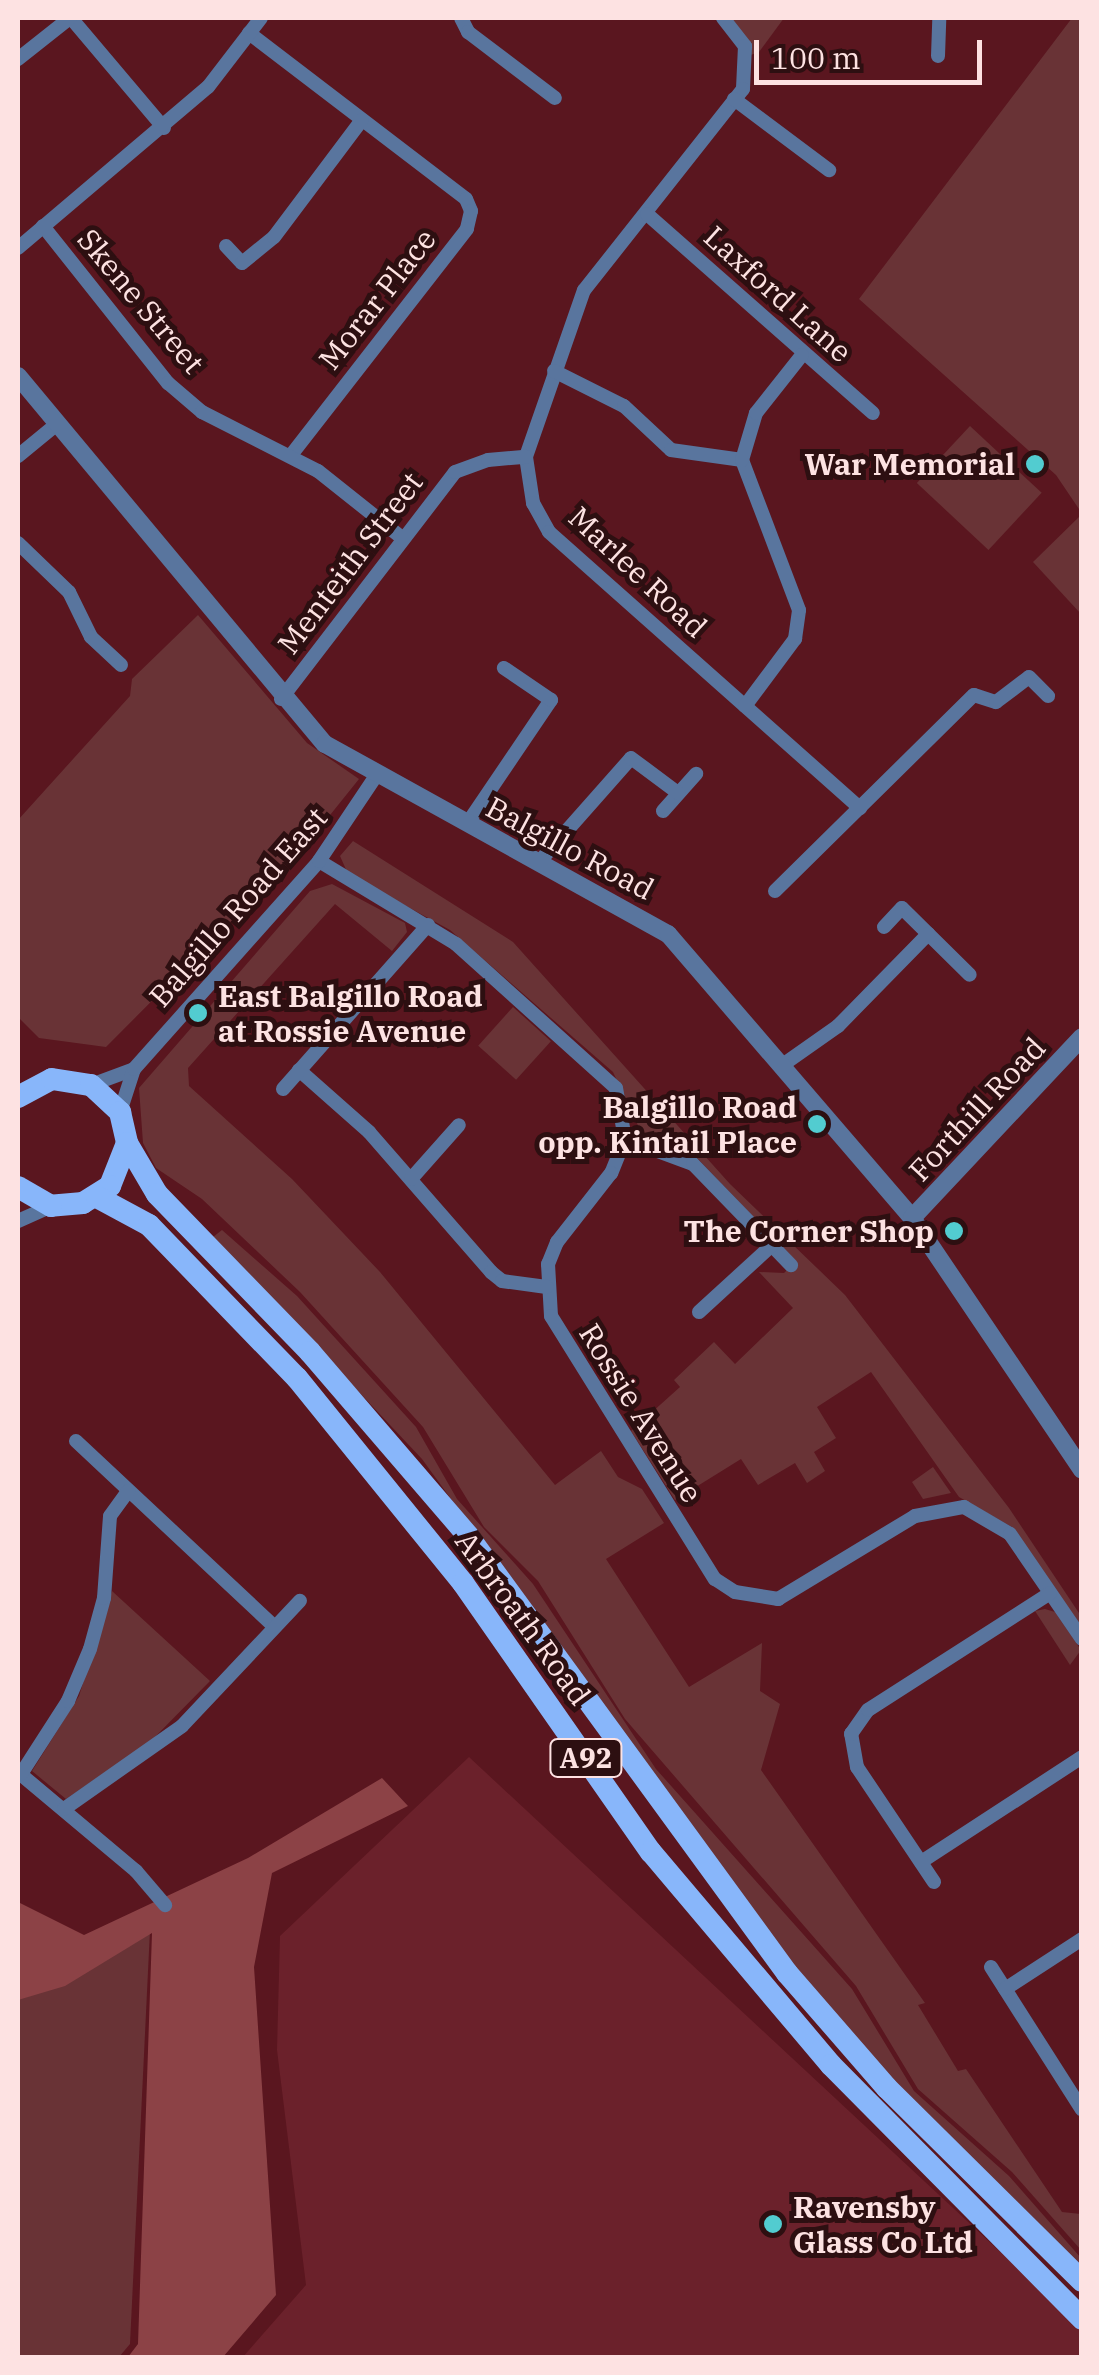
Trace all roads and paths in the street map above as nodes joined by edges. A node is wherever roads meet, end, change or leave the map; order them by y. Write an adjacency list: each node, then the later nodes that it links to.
1 (70, 18): 8 (street); 12 (street)
2 (261, 18): 6 (street)
3 (462, 18): 9 (street)
4 (723, 18): 10 (street, Marlee Road)
5 (939, 18): 7 (street)
6 (249, 33): 11 (street, Morar Place); 12 (street)
7 (938, 56)
8 (18, 59)
9 (555, 98)
10 (734, 100): 13 (street); 14 (street, Marlee Road)
11 (362, 120): 16 (street); 23 (street, Morar Place)
12 (164, 128): 15 (street)
13 (829, 170)
14 (648, 214): 18 (street, Laxford Lane); 19 (street, Marlee Road)
15 (43, 226): 17 (street); 23 (street, Skene Street)
16 (226, 246)
17 (18, 248)
18 (802, 355): 21 (street, Laxford Lane); 26 (street)
19 (554, 371): 25 (street, Marlee Road); 26 (street)
20 (18, 376): 22 (street, Balgillo Road)
21 (874, 413)
22 (57, 424): 24 (street); 32 (street, Balgillo Road)
23 (291, 455): 27 (street, Skene Street)
24 (18, 456)
25 (526, 458): 27 (street, Menteith Street); 33 (street, Marlee Road)
26 (742, 460): 33 (street)
27 (401, 537): 32 (street, Menteith Street)
28 (18, 543): 29 (street)
29 (121, 665)
30 (504, 668): 39 (street)
31 (1048, 696): 37 (street)
32 (281, 699): 35 (street, Balgillo Road)
33 (745, 706): 37 (street, Marlee Road)
34 (696, 774): 36 (street)
35 (376, 776): 39 (street, Balgillo Road); 41 (street, Balgillo Road East)
36 (678, 793): 38 (street); 40 (street)
37 (860, 808): 42 (street)
38 (663, 811)
39 (467, 824): 40 (street, Balgillo Road)
40 (540, 860): 48 (street, Balgillo Road)
41 (319, 862): 43 (street); 49 (street, Balgillo Road East)
42 (775, 891)
43 (428, 925): 50 (street); 56 (street)
44 (884, 927): 45 (street)
45 (928, 934): 46 (street); 48 (street)
46 (970, 975)
47 (1082, 1038): 62 (street, Forthill Road)
48 (784, 1064): 62 (street, Balgillo Road)
49 (134, 1069): 51 (street, Balgillo Road East); 54 (street, Balgillo Road East)
50 (299, 1070): 53 (street); 58 (street)
51 (91, 1084): 52 (main road); 54 (main road)
52 (23, 1086)
53 (282, 1089)
54 (120, 1112): 57 (main road, A92)
55 (459, 1125): 58 (street)
56 (625, 1138): 64 (street); 66 (street, Rossie Avenue)
57 (127, 1143): 60 (main road); 85 (main road, Arbroath Road / A92)
58 (411, 1178): 66 (street)
59 (18, 1187): 61 (main road)
60 (98, 1196): 61 (main road); 86 (main road, Arbroath Road / A92)
61 (52, 1206): 63 (street)
62 (912, 1218): 69 (street, Balgillo Road)
63 (18, 1222)
64 (772, 1246): 65 (street); 67 (street)
65 (791, 1265)
66 (547, 1288): 71 (street, Rossie Avenue)
67 (698, 1312)
68 (76, 1441): 70 (street)
69 (1082, 1470)
70 (128, 1491): 73 (street); 76 (street)
71 (1050, 1592): 74 (street, Rossie Avenue); 78 (street)
72 (300, 1601): 73 (street)
73 (275, 1627): 77 (street)
74 (1082, 1639)
75 (1082, 1757): 78 (street)
76 (19, 1773): 77 (street)
77 (64, 1809): 80 (street)
78 (921, 1862): 79 (street)
79 (934, 1882)
80 (165, 1905)
81 (1082, 1939): 83 (street)
82 (991, 1967): 83 (street)
83 (1005, 1990): 84 (street)
84 (1082, 2110)
85 (1082, 2281)
86 (1082, 2319)

